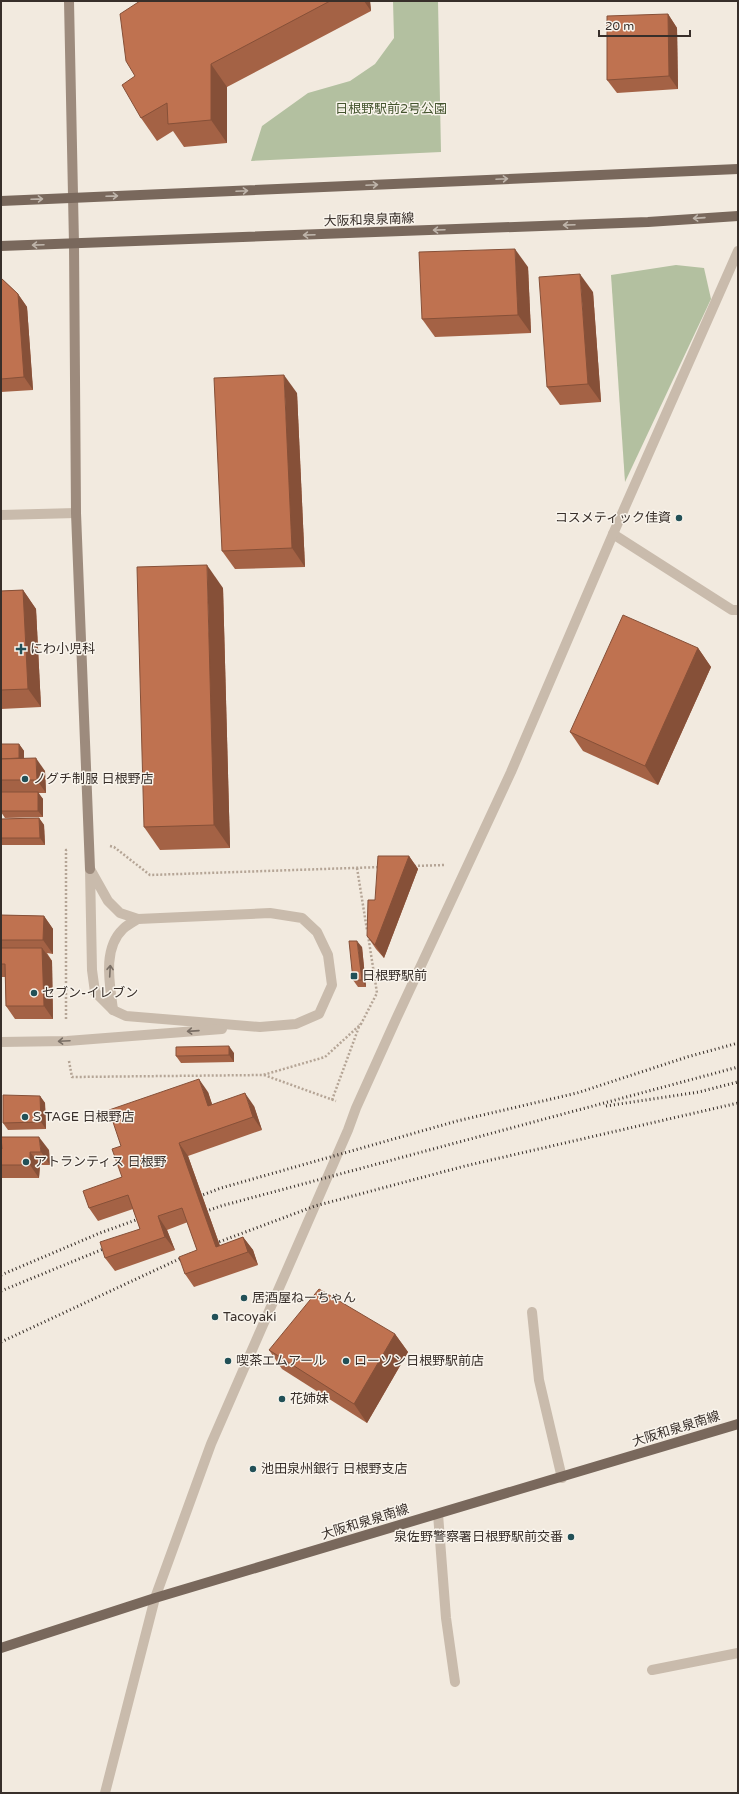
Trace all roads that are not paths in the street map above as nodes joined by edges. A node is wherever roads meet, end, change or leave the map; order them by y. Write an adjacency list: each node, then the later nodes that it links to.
1 (69, 1): 3 (street)
2 (738, 169): 3 (main road, one-way to 2)
3 (74, 198): 4 (main road, one-way to 3); 6 (street)
4 (1, 201)
5 (738, 216): 6 (main road, 大阪和泉泉南線, one-way to 6)
6 (74, 244): 7 (main road, 大阪和泉泉南線, one-way to 7); 9 (street)
7 (1, 246)
8 (738, 251): 11 (street)
9 (76, 513): 10 (street); 13 (street)
10 (1, 515)
11 (613, 534): 12 (street); 22 (street)
12 (738, 610)
13 (90, 869): 14 (street); 15 (street)
14 (138, 919): 15 (street, one-way to 14); 16 (street)
15 (113, 1010): 16 (street)
16 (260, 1027): 17 (street, one-way to 17)
17 (1, 1042)
18 (532, 1312): 20 (street)
19 (738, 1424): 20 (main road, 大阪和泉泉南線)
20 (562, 1478): 21 (main road, 大阪和泉泉南線)
21 (438, 1514): 22 (main road, 大阪和泉泉南線); 26 (street)
22 (155, 1598): 23 (main road, 大阪和泉泉南線); 27 (street)
23 (1, 1648)
24 (738, 1653): 25 (street)
25 (652, 1670)
26 (455, 1682)
27 (105, 1793)

